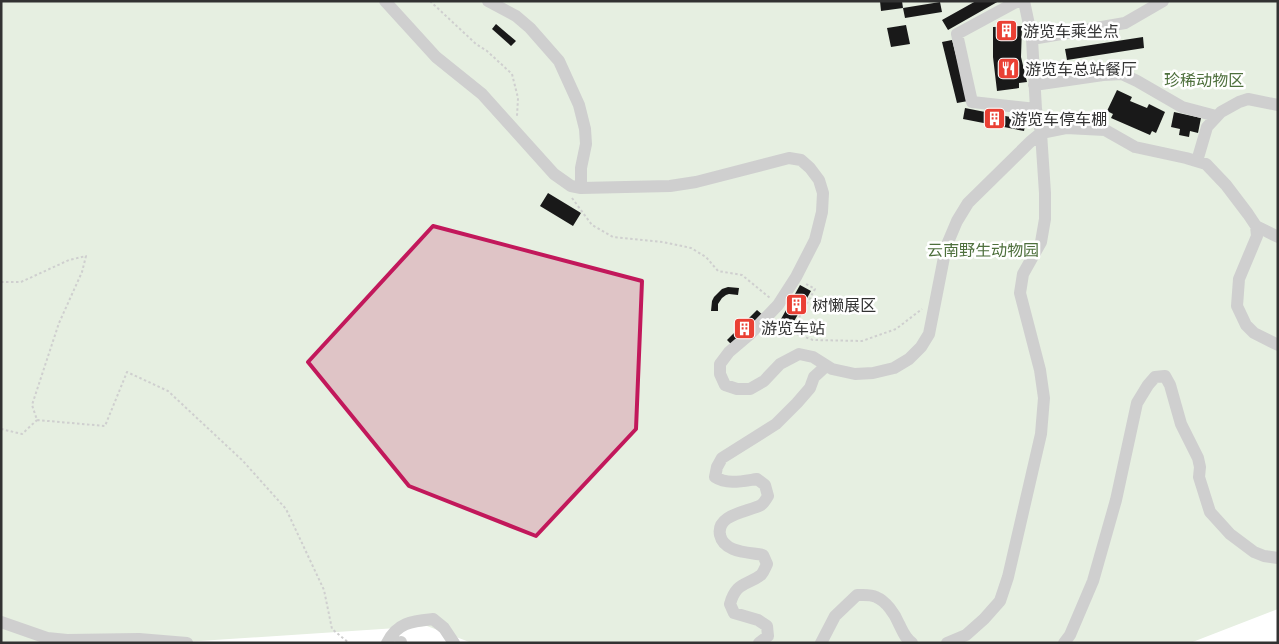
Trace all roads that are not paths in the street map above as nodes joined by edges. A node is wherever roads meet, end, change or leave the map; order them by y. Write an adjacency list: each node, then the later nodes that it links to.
1 (386, 1): 13 (street)
2 (488, 1): 13 (street)
3 (1018, 1): 9 (street)
4 (1024, 1): 6 (street)
5 (1163, 1): 6 (street)
6 (1032, 38): 7 (street)
7 (1034, 85): 9 (street); 10 (street)
8 (1278, 105): 10 (street)
9 (1036, 109): 11 (street)
10 (1216, 116): 12 (street)
11 (1041, 133): 12 (street); 17 (street); 26 (street)
12 (1197, 161): 14 (street)
13 (581, 188): 17 (street)
14 (1256, 226): 15 (street); 16 (street)
15 (1278, 237)
16 (1278, 346)
17 (826, 366): 23 (street)
18 (1278, 558): 27 (street)
19 (1, 622): 20 (street)
20 (187, 643)
21 (387, 643): 22 (street)
22 (454, 643)
23 (759, 643)
24 (820, 643): 25 (street)
25 (912, 643)
26 (947, 643)
27 (1064, 643)

